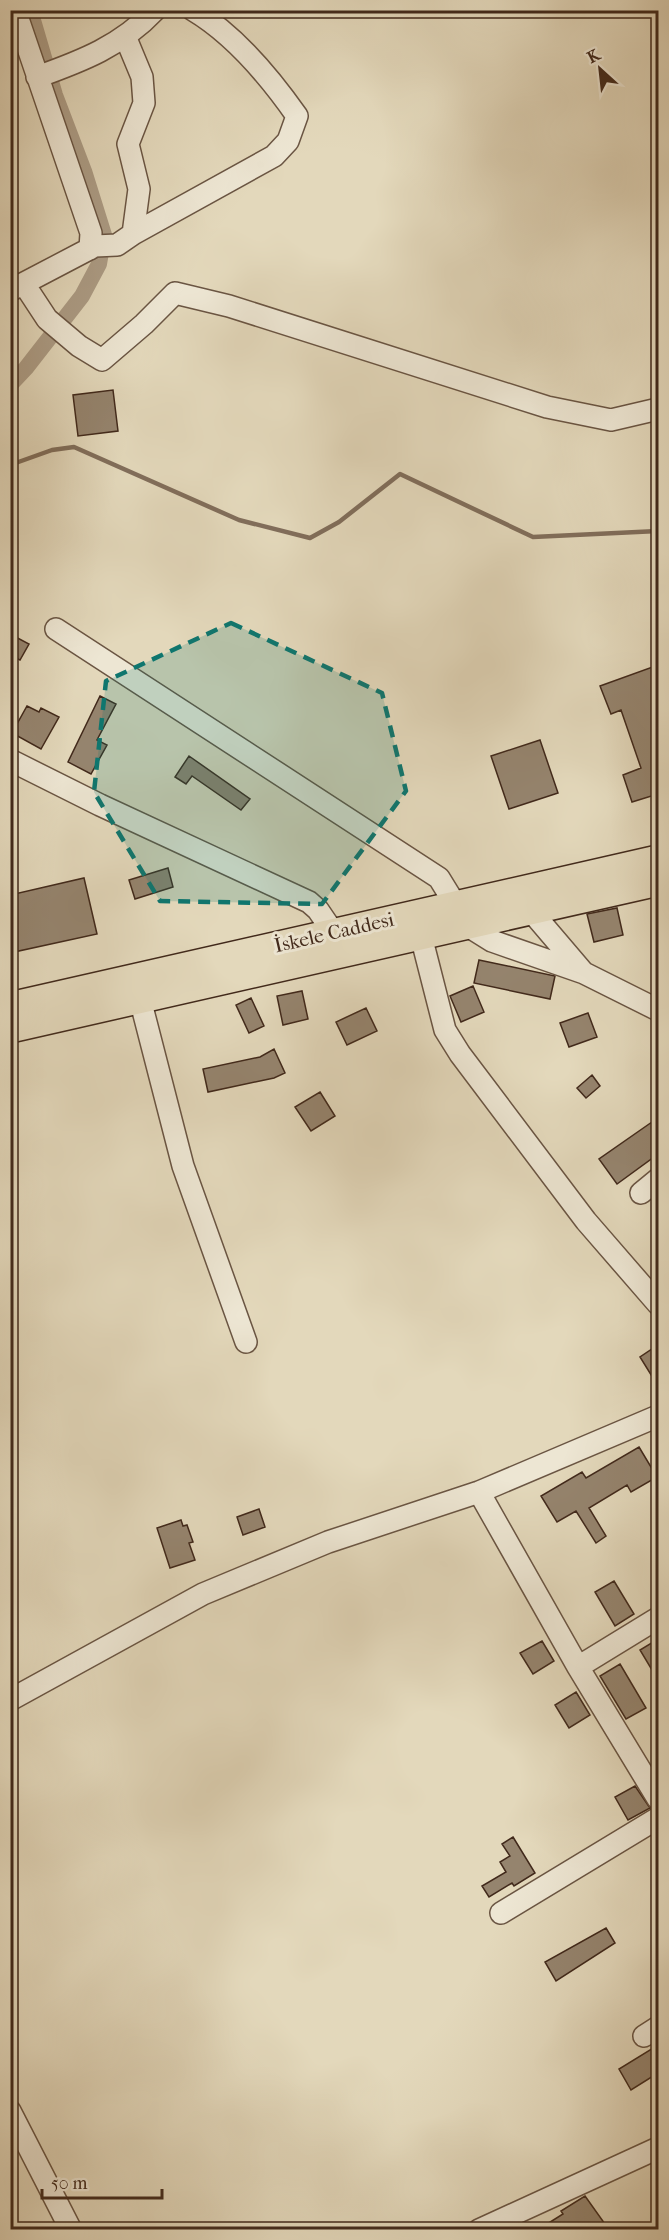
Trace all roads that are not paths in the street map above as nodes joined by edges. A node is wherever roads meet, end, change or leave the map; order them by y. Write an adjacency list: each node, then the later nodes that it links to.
1 (15, 10): 5 (street)
2 (155, 10): 4 (street)
3 (193, 10): 6 (street)
4 (125, 36): 5 (street); 6 (street)
5 (37, 77): 7 (street)
6 (133, 234): 7 (street)
7 (90, 249): 8 (street)
8 (17, 287): 9 (street)
9 (658, 409)
10 (56, 629): 15 (street)
11 (10, 760): 16 (street)
12 (658, 859): 15 (main road, İskele Caddesi)
13 (658, 882): 14 (main road)
14 (531, 911): 15 (main road); 18 (street)
15 (462, 915): 16 (main road, İskele Caddesi); 17 (main road); 18 (street)
16 (333, 932): 20 (main road, İskele Caddesi)
17 (421, 936): 19 (main road); 25 (street)
18 (584, 973): 21 (street)
19 (140, 999): 22 (main road); 26 (street)
20 (10, 1006)
21 (658, 1010)
22 (10, 1029)
23 (658, 1179): 24 (street)
24 (641, 1193)
25 (658, 1304)
26 (246, 1342)
27 (658, 1416): 28 (street)
28 (479, 1492): 30 (street); 31 (street)
29 (658, 1618): 30 (street)
30 (578, 1667): 32 (street)
31 (10, 1700)
32 (658, 1799)
33 (658, 1818): 34 (street)
34 (501, 1913)
35 (10, 2111): 37 (street)
36 (658, 2148): 38 (street)
37 (71, 2229)
38 (479, 2229)

